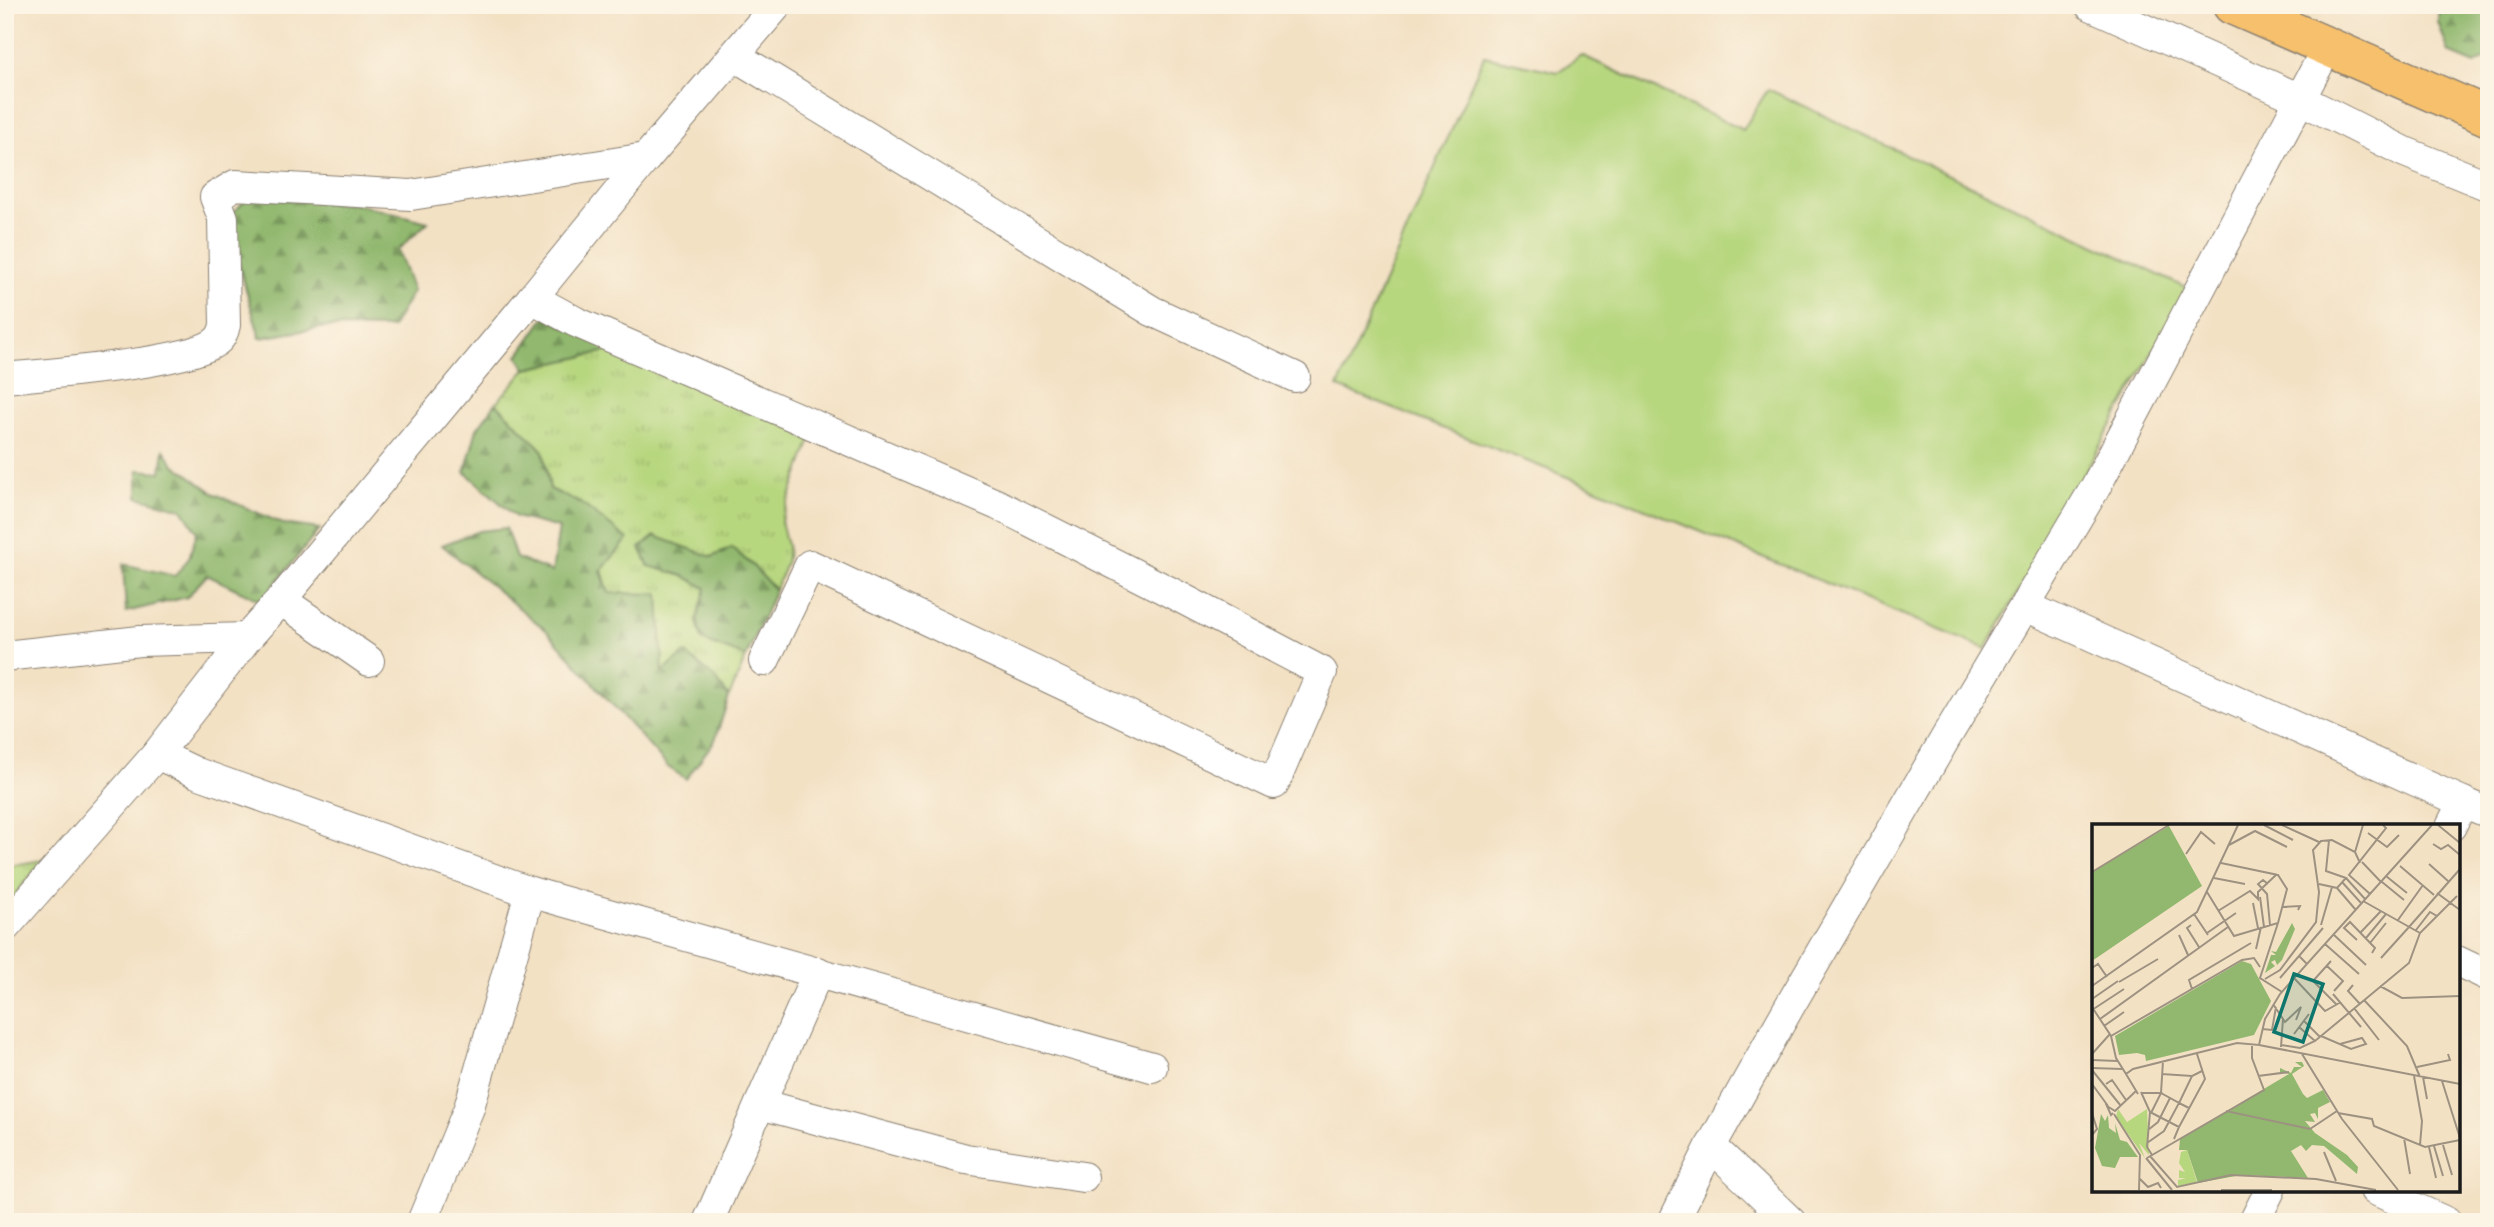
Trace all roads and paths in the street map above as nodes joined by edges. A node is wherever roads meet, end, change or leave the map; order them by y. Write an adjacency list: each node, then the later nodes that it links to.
1 (777, 5): 5 (street)
2 (2090, 5): 6 (street)
3 (2232, 5): 4 (highway)
4 (2328, 46): 6 (street); 7 (highway)
5 (735, 56): 8 (street); 12 (street)
6 (2300, 99): 9 (street); 14 (street)
7 (2489, 117)
8 (646, 158): 10 (street); 11 (street)
9 (2489, 186)
10 (532, 298): 13 (street); 17 (street)
11 (5, 377)
12 (1295, 377)
13 (281, 600): 15 (street); 18 (street)
14 (2025, 606): 20 (street); 28 (street)
15 (247, 638): 16 (street); 19 (street)
16 (5, 656)
17 (764, 661)
18 (369, 662)
19 (158, 754): 21 (street); 22 (street)
20 (2468, 813)
21 (530, 892): 24 (street); 32 (street)
22 (5, 927)
23 (2459, 962): 25 (street)
24 (818, 972): 26 (street); 27 (street)
25 (2489, 976)
26 (1152, 1067)
27 (760, 1104): 29 (street); 33 (street)
28 (1711, 1146): 34 (street); 35 (street)
29 (1083, 1177)
30 (2269, 1192): 36 (street)
31 (2379, 1192): 37 (street)
32 (422, 1222)
33 (708, 1222)
34 (1673, 1222)
35 (1791, 1222)
36 (2254, 1222)
37 (2446, 1222)

